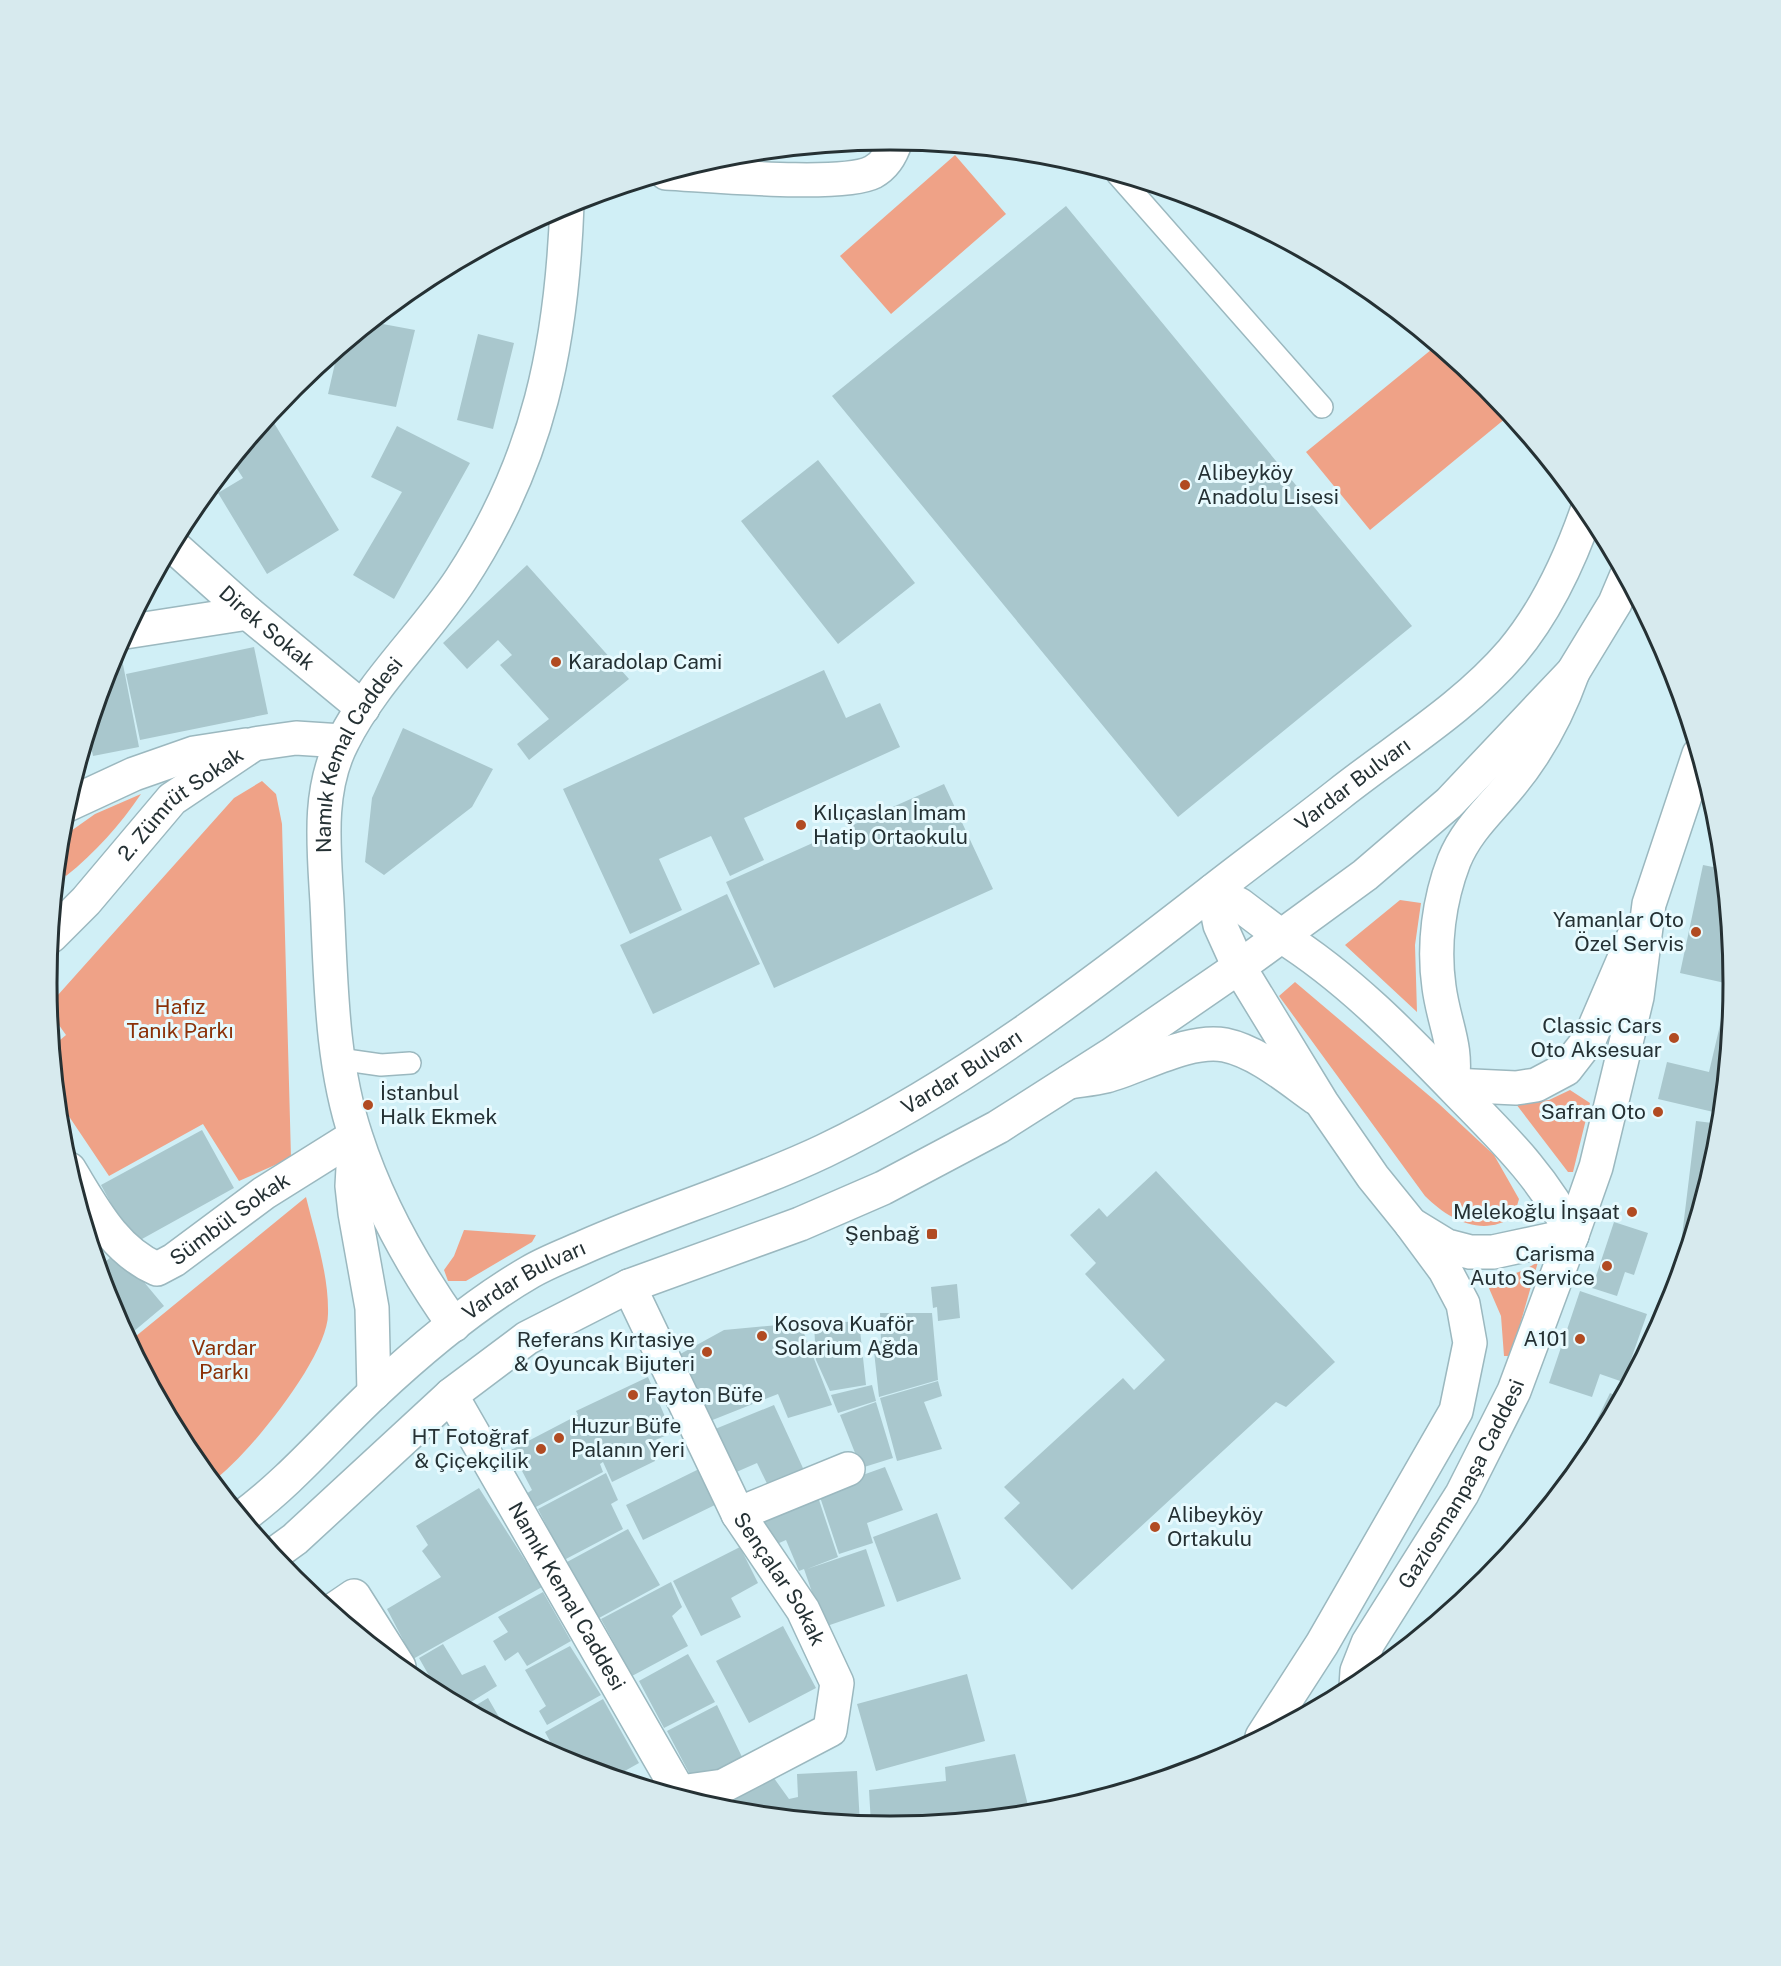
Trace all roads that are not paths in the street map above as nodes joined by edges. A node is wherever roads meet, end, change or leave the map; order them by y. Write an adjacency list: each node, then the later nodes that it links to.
1 (893, 150): 2 (main road)
2 (692, 174)
3 (1126, 184): 5 (lane)
4 (566, 216): 12 (main road, Namık Kemal Caddesi)
5 (1322, 407)
6 (1584, 520): 17 (main road, Vardar Bulvarı)
7 (178, 551): 9 (main road, Direk Sokak)
8 (1623, 586): 11 (main road)
9 (248, 613): 10 (main road); 12 (main road, Direk Sokak)
10 (135, 630)
11 (1573, 672): 20 (main road); 25 (main road)
12 (363, 708): 13 (main road, Namık Kemal Caddesi)
13 (342, 741): 14 (main road, 2. Zümrüt Sokak); 22 (main road, Namık Kemal Caddesi)
14 (254, 744): 16 (main road); 19 (main road, 2. Zümrüt Sokak)
15 (1695, 765): 18 (main road, Gaziosmanpaşa Caddesi)
16 (77, 800)
17 (1213, 891): 20 (main road); 21 (main road, Gaziosmanpaşa Caddesi); 33 (main road, Vardar Bulvarı)
18 (1649, 904): 25 (main road); 30 (main road, Gaziosmanpaşa Caddesi)
19 (59, 928)
20 (1281, 936): 21 (main road); 25 (main road)
21 (1239, 967): 24 (main road); 26 (main road, Gaziosmanpaşa Caddesi)
22 (339, 1059): 23 (lane); 27 (main road, Namık Kemal Caddesi)
23 (410, 1063)
24 (1069, 1082): 26 (main road); 32 (main road)
25 (1452, 1085): 30 (main road)
26 (1322, 1103): 29 (main road, Gaziosmanpaşa Caddesi)
27 (355, 1136): 31 (main road, Sümbül Sokak); 33 (main road, Namık Kemal Caddesi); 35 (main road)
28 (90, 1214): 31 (main road, Sümbül Sokak)
29 (1411, 1224): 30 (main road); 43 (main road, Gaziosmanpaşa Caddesi)
30 (1572, 1235): 44 (main road, Gaziosmanpaşa Caddesi)
31 (102, 1241)
32 (629, 1286): 34 (main road); 39 (main road, Sençalar Sokak)
33 (454, 1325): 34 (main road, Namık Kemal Caddesi); 35 (main road, Vardar Bulvarı)
34 (484, 1369): 36 (main road)
35 (374, 1393): 38 (main road, Vardar Bulvarı)
36 (451, 1395): 40 (main road); 47 (main road, Namık Kemal Caddesi)
37 (848, 1470): 39 (main road)
38 (247, 1512)
39 (738, 1514): 48 (main road, Sençalar Sokak)
40 (280, 1550)
41 (343, 1604): 42 (main road)
42 (369, 1632)
43 (1322, 1644): 45 (main road); 46 (main road, Gaziosmanpaşa Caddesi)
44 (1357, 1674)
45 (1306, 1706)
46 (1270, 1725)
47 (677, 1789)
48 (694, 1792)

